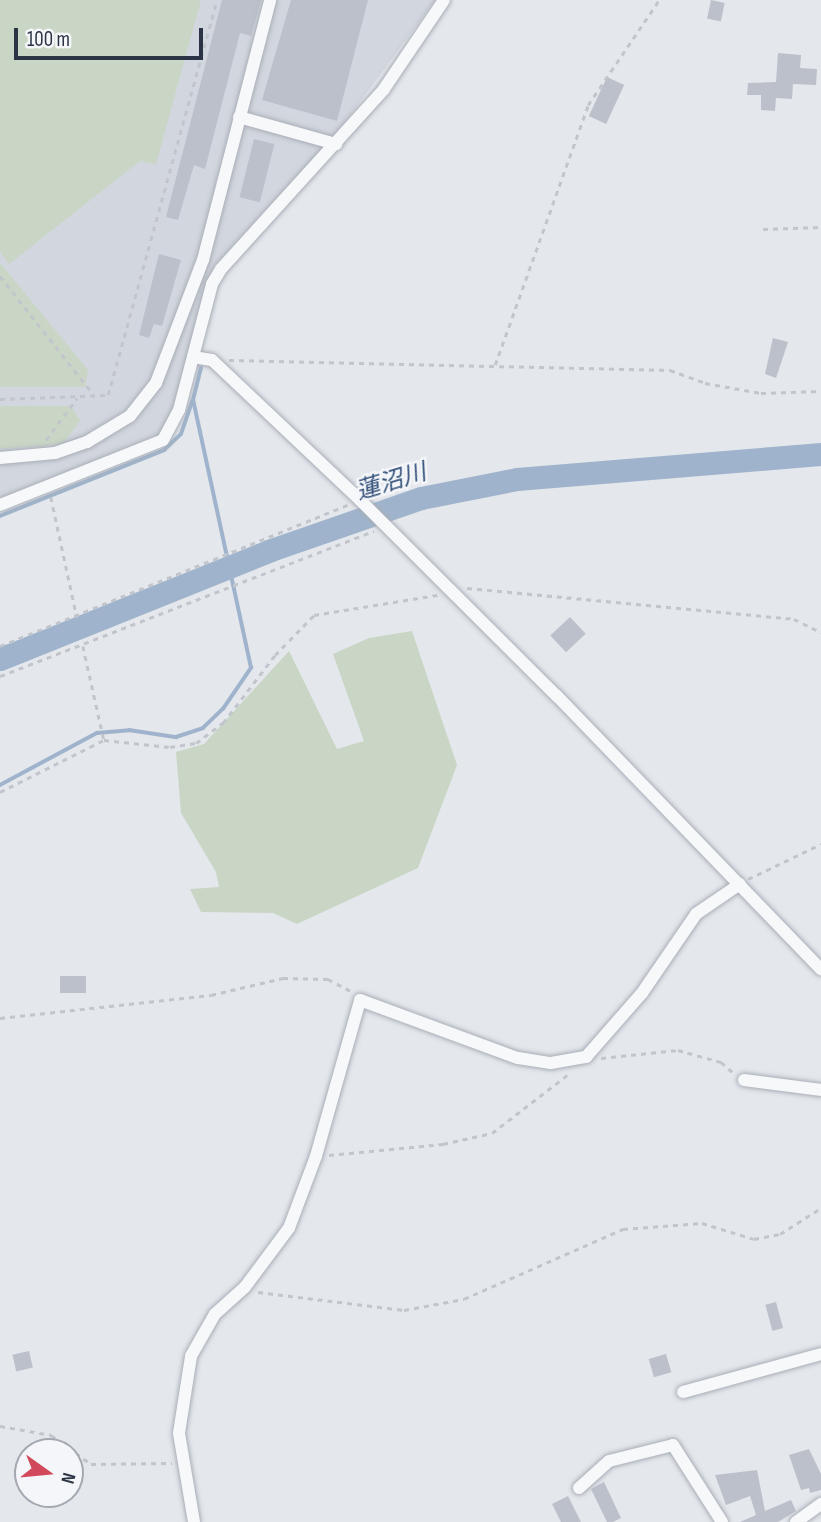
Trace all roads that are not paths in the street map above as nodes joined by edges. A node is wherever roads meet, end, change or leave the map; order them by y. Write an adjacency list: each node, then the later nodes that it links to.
1 (270, 0): 3 (street)
2 (444, 0): 4 (street)
3 (239, 117): 4 (street); 6 (street)
4 (336, 144): 5 (street)
5 (193, 357): 7 (street); 8 (street)
6 (0, 458)
7 (0, 505)
8 (740, 884): 9 (street); 16 (street)
9 (821, 969)
10 (744, 1080): 11 (street)
11 (821, 1090)
12 (821, 1354): 13 (street)
13 (682, 1392)
14 (579, 1488): 17 (street)
15 (821, 1504): 18 (street)
16 (194, 1522)
17 (722, 1522)
18 (796, 1522)

